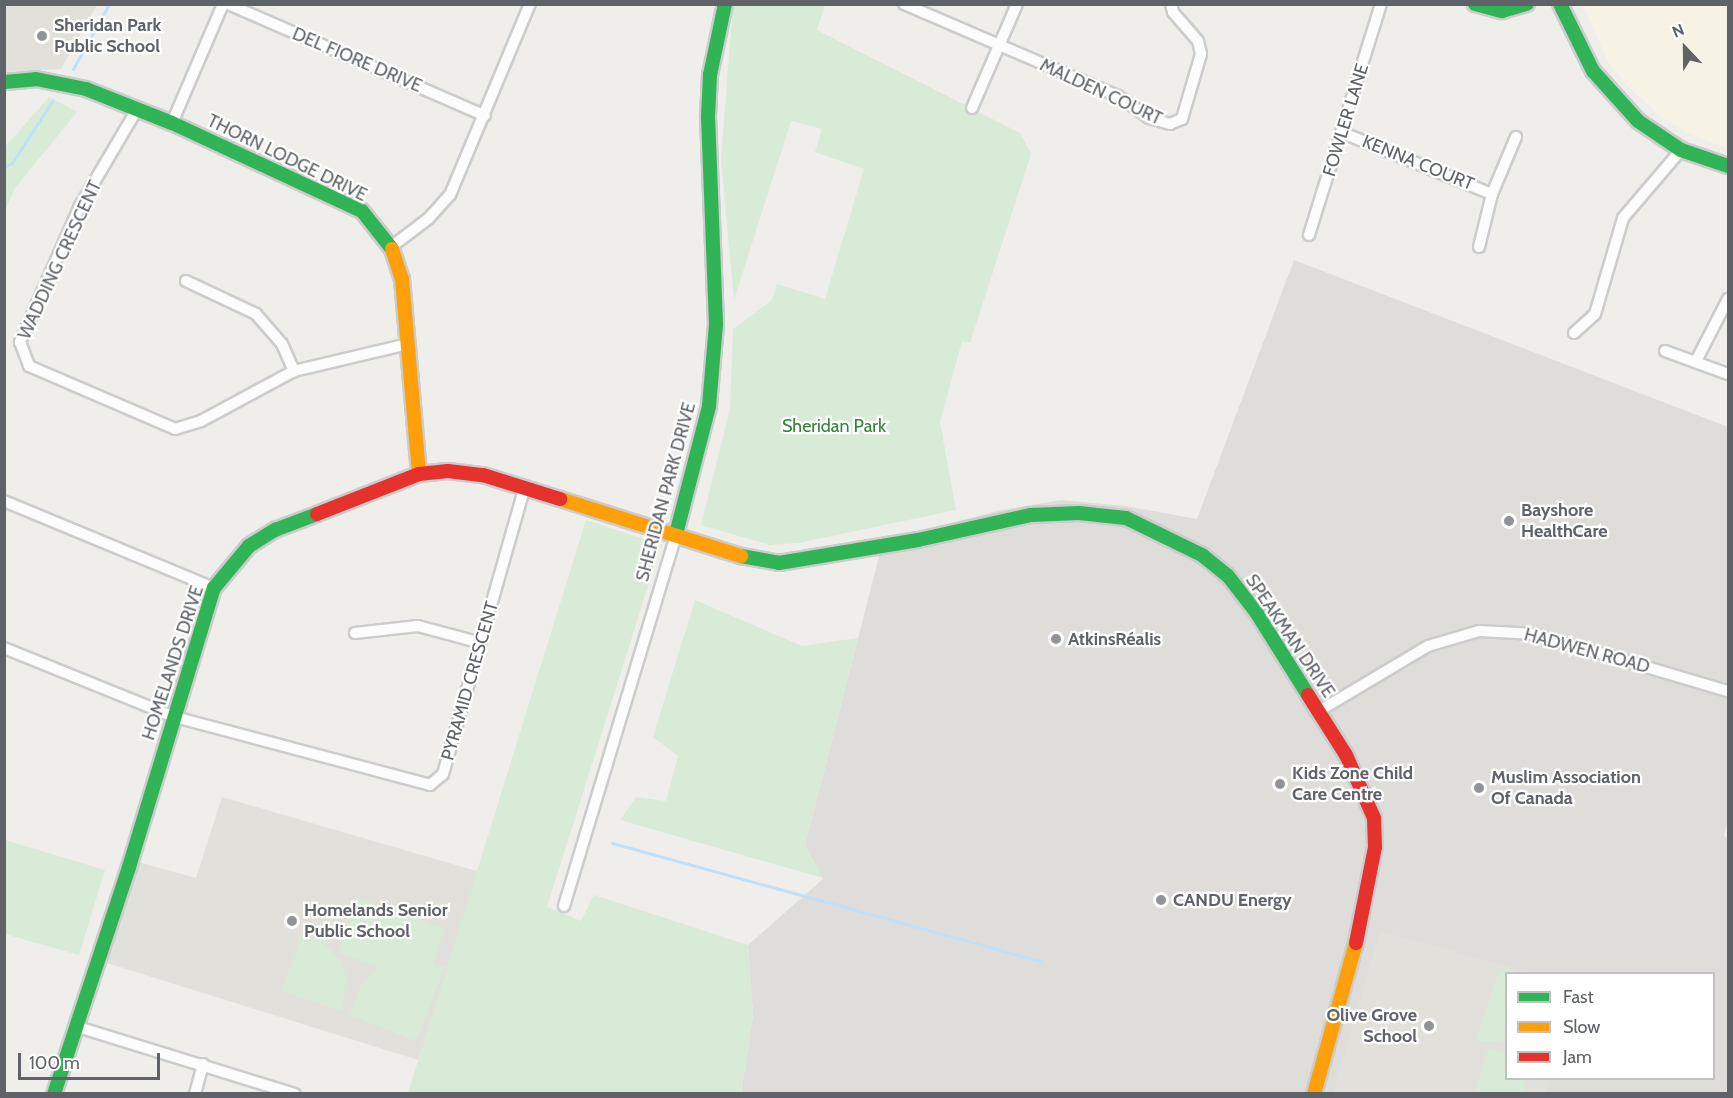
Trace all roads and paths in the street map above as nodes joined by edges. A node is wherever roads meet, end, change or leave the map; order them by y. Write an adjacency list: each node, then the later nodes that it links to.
1 (223, 4): 17 (street)
2 (228, 4): 16 (street, DEL FIORE DRIVE)
3 (530, 4): 16 (street)
4 (725, 4): 37 (street, SHERIDAN PARK DRIVE)
5 (904, 4): 12 (street, MALDEN COURT)
6 (1017, 4): 12 (street)
7 (1171, 4): 12 (street, MALDEN COURT)
8 (1381, 4): 18 (street, FOWLER LANE)
9 (1475, 4): 11 (street)
10 (1560, 4): 20 (street)
11 (1520, 6)
12 (999, 46): 14 (street)
13 (4, 82): 15 (street, THORN LODGE DRIVE)
14 (972, 108)
15 (136, 111): 17 (street, THORN LODGE DRIVE); 32 (street, WADDING CRESCENT)
16 (485, 116): 24 (street)
17 (172, 123): 24 (street, THORN LODGE DRIVE)
18 (1343, 133): 22 (street, KENNA COURT); 23 (street, FOWLER LANE)
19 (1516, 137): 22 (street, KENNA COURT)
20 (1681, 150): 21 (street); 28 (street)
21 (1728, 166)
22 (1492, 194): 25 (street, KENNA COURT)
23 (1309, 235)
24 (391, 247): 29 (street, THORN LODGE DRIVE)
25 (1479, 248)
26 (186, 281): 32 (street)
27 (1728, 299): 31 (street)
28 (1574, 333)
29 (408, 344): 32 (street, WADDING CRESCENT); 34 (street, THORN LODGE DRIVE)
30 (1665, 351): 31 (street)
31 (1696, 361): 33 (street)
32 (294, 371)
33 (1728, 374)
34 (419, 474): 35 (street, HOMELANDS DRIVE); 38 (street, HOMELANDS DRIVE)
35 (524, 490): 37 (street, HOMELANDS DRIVE); 40 (street, PYRAMID CRESCENT)
36 (4, 501): 38 (street)
37 (676, 534): 43 (street, SPEAKMAN DRIVE); 45 (street, SHERIDAN PARK DRIVE)
38 (214, 588): 44 (street, HOMELANDS DRIVE)
39 (355, 633): 40 (street)
40 (481, 643): 44 (street, PYRAMID CRESCENT)
41 (4, 648): 44 (street)
42 (1728, 691): 43 (street, HADWEN ROAD)
43 (1319, 711): 51 (street, SPEAKMAN DRIVE)
44 (175, 717): 46 (street, HOMELANDS DRIVE)
45 (564, 906)
46 (78, 1028): 47 (street); 48 (street, HOMELANDS DRIVE)
47 (203, 1064): 49 (street); 50 (street)
48 (54, 1094)
49 (195, 1094)
50 (295, 1094)
51 (1314, 1094)

